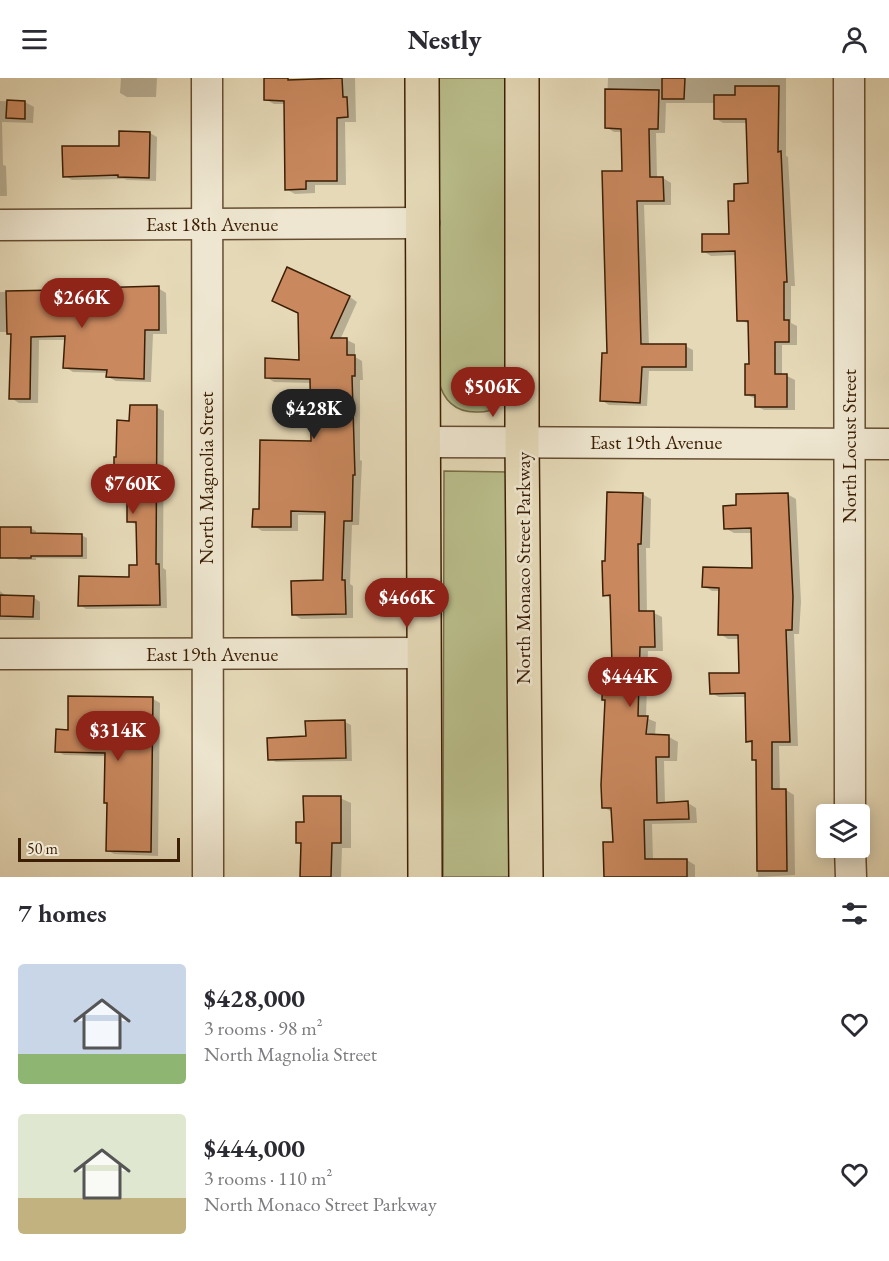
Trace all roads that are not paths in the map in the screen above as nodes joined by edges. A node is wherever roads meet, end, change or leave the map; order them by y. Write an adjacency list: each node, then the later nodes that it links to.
1 (207, 78): 6 (street, North Magnolia Street)
2 (423, 78): 5 (main road)
3 (522, 78): 9 (main road, North Monaco Street Parkway)
4 (849, 78): 10 (street, North Locust Street)
5 (424, 223): 6 (street, East 18th Avenue); 8 (main road)
6 (206, 224): 7 (street, East 18th Avenue); 14 (street, North Magnolia Street)
7 (0, 225)
8 (424, 442): 9 (street, East 19th Avenue); 12 (main road)
9 (522, 442): 10 (street, East 19th Avenue); 19 (main road, North Monaco Street Parkway)
10 (849, 444): 11 (street, East 19th Avenue); 15 (street, North Locust Street)
11 (889, 444)
12 (424, 653): 14 (street, East 19th Avenue); 18 (main road)
13 (0, 654): 14 (street, East 19th Avenue)
14 (206, 654): 17 (street, North Magnolia Street)
15 (850, 804)
16 (850, 858): 20 (street)
17 (208, 877)
18 (425, 877)
19 (526, 877)
20 (850, 877)

